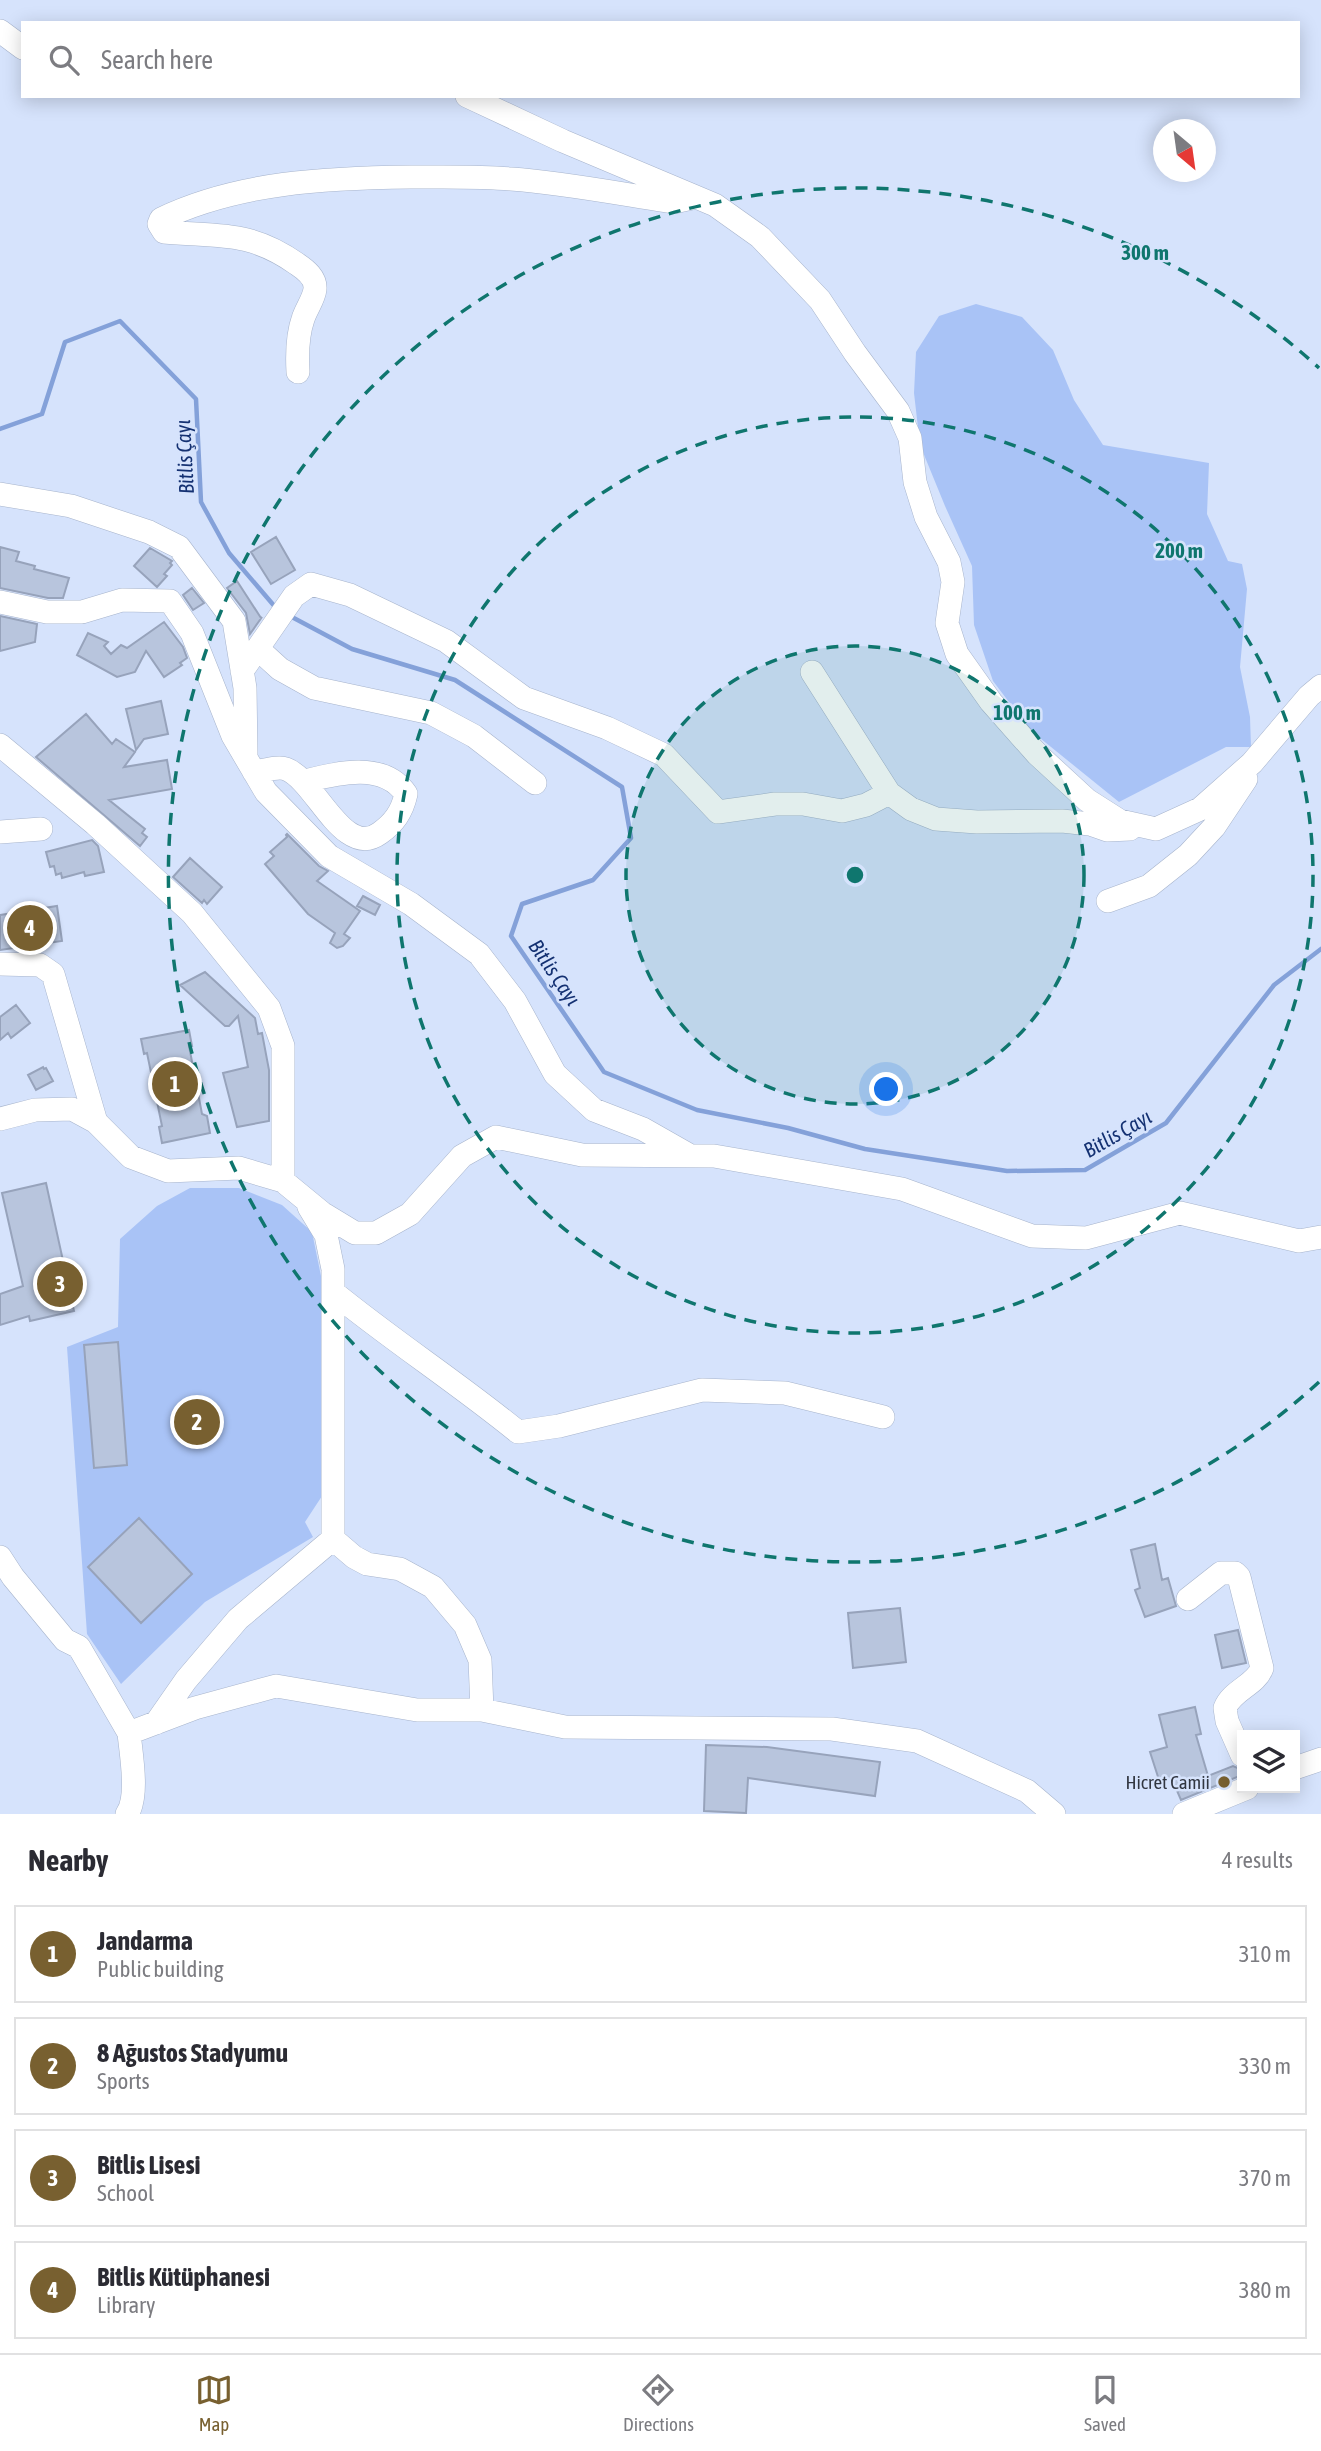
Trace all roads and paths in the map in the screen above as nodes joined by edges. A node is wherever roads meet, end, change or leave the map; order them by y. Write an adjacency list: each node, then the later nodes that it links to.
1 (0, 31): 2 (street)
2 (21, 47)
3 (471, 98): 4 (street)
4 (695, 197): 5 (street); 19 (street)
5 (298, 372)
6 (0, 494): 9 (street)
7 (0, 602): 14 (street)
8 (258, 649): 9 (street); 16 (street); 17 (street)
9 (242, 671): 14 (street)
10 (812, 672): 17 (street)
11 (1321, 686): 12 (street)
12 (1271, 741): 19 (street); 21 (street)
13 (0, 745): 26 (street)
14 (250, 764): 15 (street); 25 (street)
15 (305, 781)
16 (535, 783)
17 (890, 793): 19 (street)
18 (41, 829): 20 (street)
19 (1156, 829)
20 (0, 832)
21 (1108, 901)
22 (0, 964): 24 (street)
23 (0, 1119): 24 (street)
24 (96, 1122): 26 (street)
25 (691, 1156): 27 (street); 28 (street)
26 (283, 1181): 27 (street)
27 (305, 1199): 29 (street)
28 (1321, 1237)
29 (333, 1292): 30 (street); 31 (street)
30 (883, 1417)
31 (333, 1539): 34 (street); 35 (street)
32 (0, 1557): 36 (street)
33 (1188, 1599): 37 (street)
34 (482, 1710): 35 (street); 39 (street)
35 (156, 1723): 36 (street)
36 (129, 1733): 40 (street)
37 (1237, 1744)
38 (1237, 1792): 41 (street)
39 (1050, 1813)
40 (127, 1814)
41 (1184, 1814)

